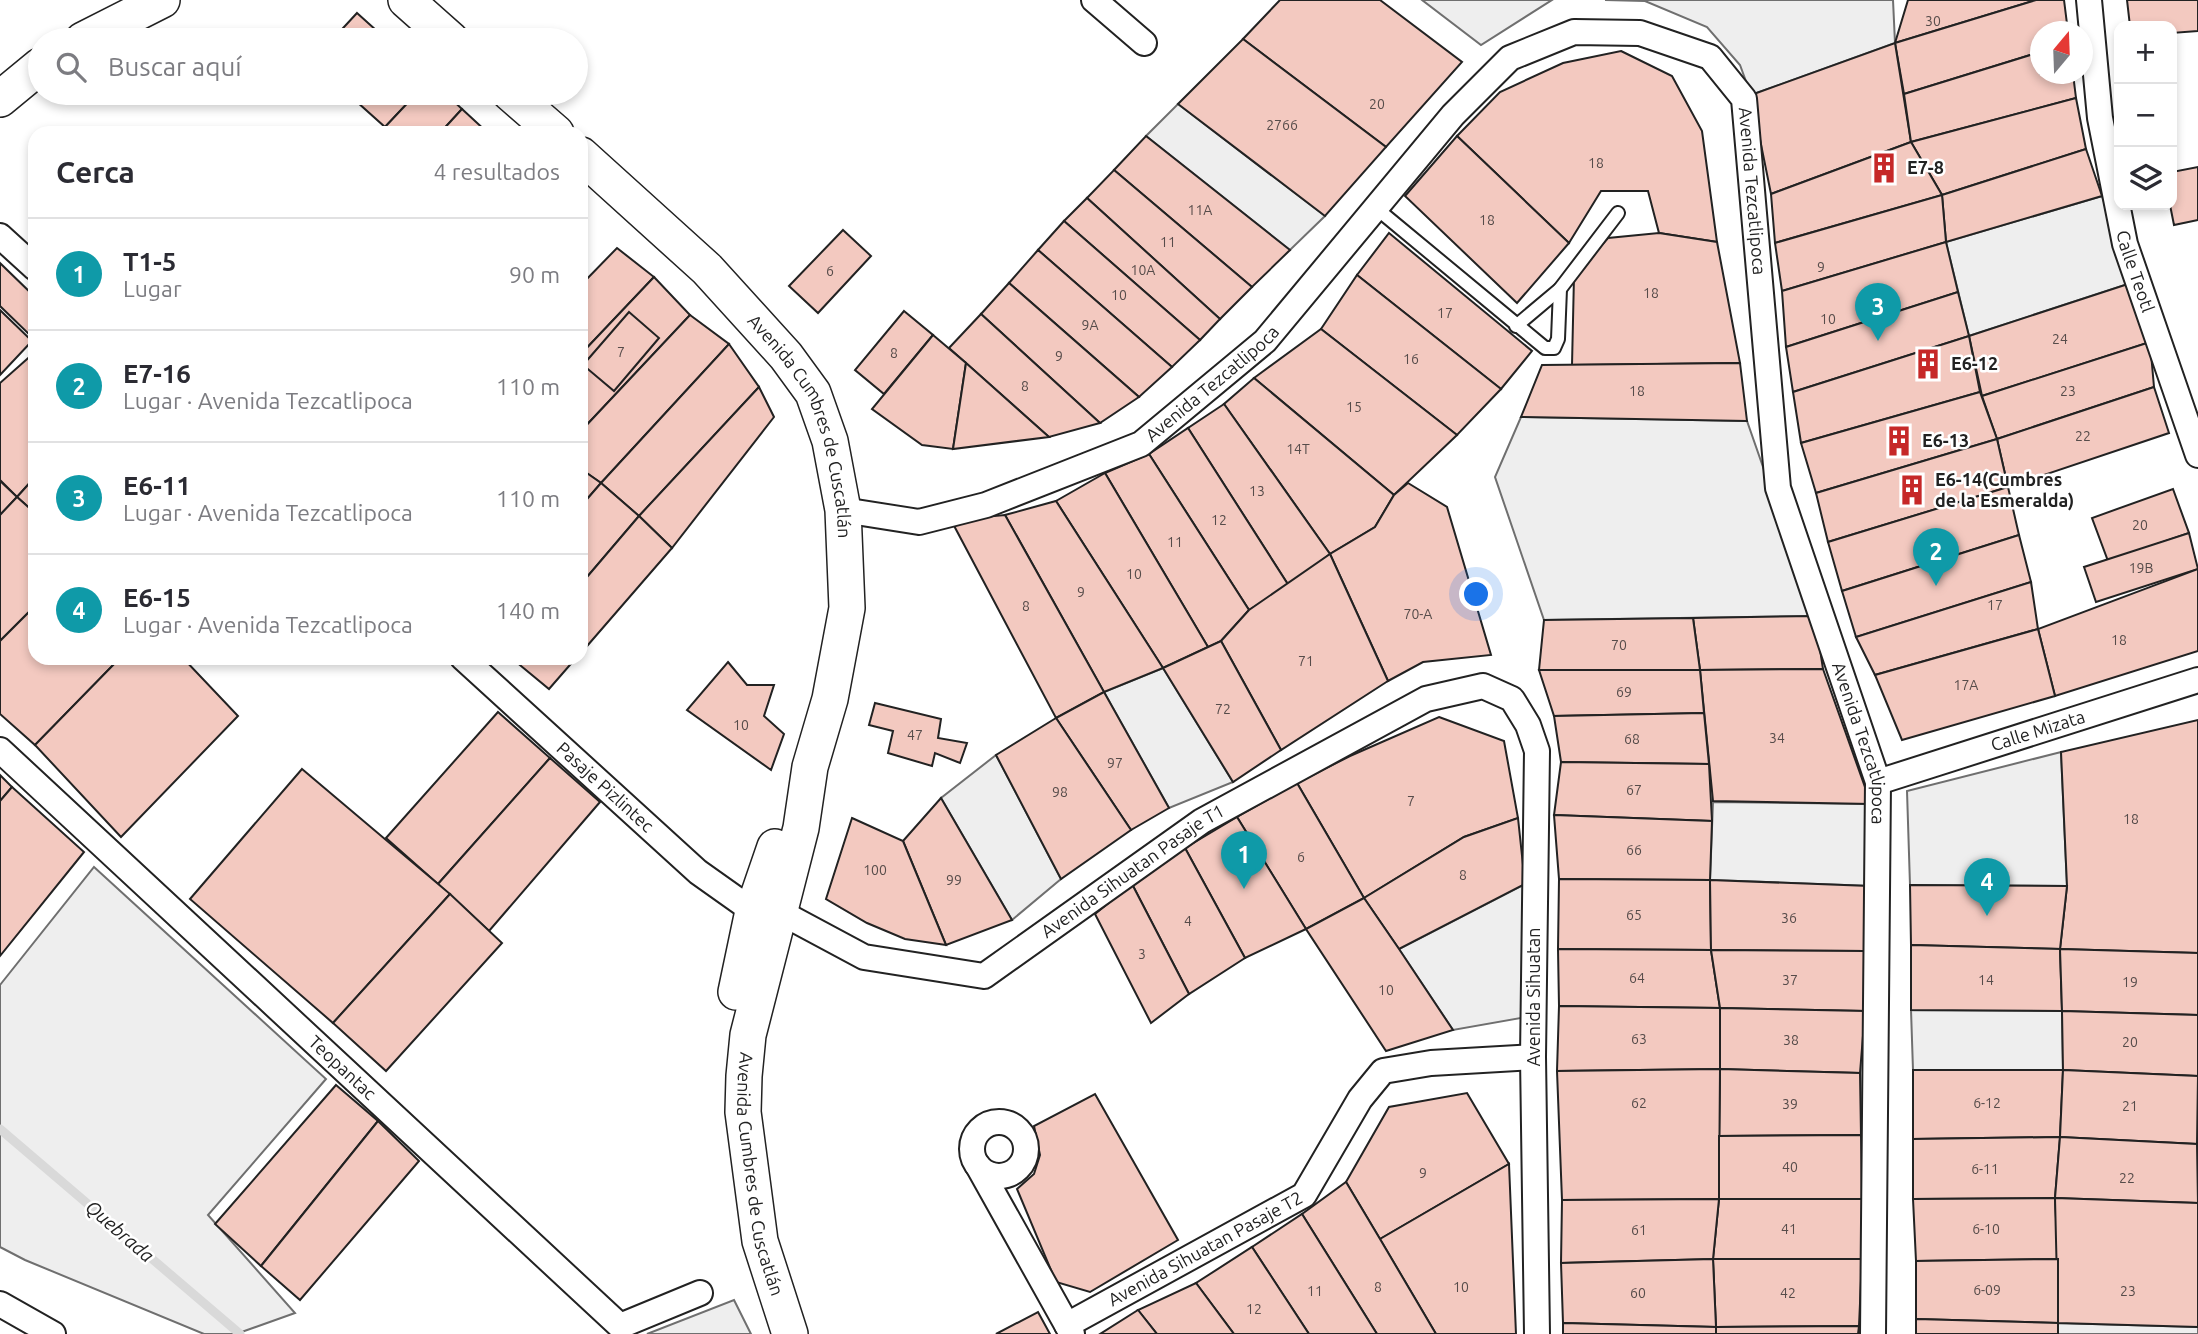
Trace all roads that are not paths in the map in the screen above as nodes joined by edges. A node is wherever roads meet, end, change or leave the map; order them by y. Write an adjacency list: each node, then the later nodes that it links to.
1 (162, 0): 5 (main road)
2 (406, 0): 6 (main road)
3 (1094, 0): 7 (street)
4 (2089, 0): 19 (street, Calle Teotl)
5 (107, 28)
6 (438, 28)
7 (1144, 43)
8 (28, 76): 9 (main road)
9 (0, 99)
10 (524, 105): 11 (main road)
11 (548, 126)
12 (588, 161): 20 (main road, Avenida Cumbres de Cuscatlán)
13 (1376, 208): 18 (lane); 20 (street, Avenida Tezcatlipoca); 25 (street, Avenida Tezcatlipoca)
14 (1618, 213): 17 (lane)
15 (0, 236): 16 (street)
16 (28, 262)
17 (1560, 289): 18 (lane); 18 (lane)
18 (1516, 326)
19 (2198, 455)
20 (843, 510): 26 (main road, Avenida Cumbres de Cuscatlán)
21 (471, 665): 26 (street, Pasaje Pizlintec)
22 (2198, 680): 25 (street, Calle Mizata)
23 (1483, 686): 26 (street, Avenida Sihuatan Pasaje T1); 27 (street, Avenida Sihuatan)
24 (0, 750): 29 (street, Teopantac)
25 (1878, 782): 36 (street, Avenida Tezcatlipoca)
26 (766, 911): 33 (main road, Avenida Cumbres de Cuscatlán); 34 (main road, Avenida Cumbres de Cuscatlán)
27 (1533, 1057): 31 (street, Avenida Sihuatan Pasaje T2); 35 (street, Avenida Sihuatan)
28 (978, 1166): 31 (street)
29 (701, 1293)
30 (0, 1304): 32 (street)
31 (1069, 1330)
32 (53, 1334)
33 (764, 1334)
34 (790, 1334)
35 (1537, 1334)
36 (1873, 1334)

